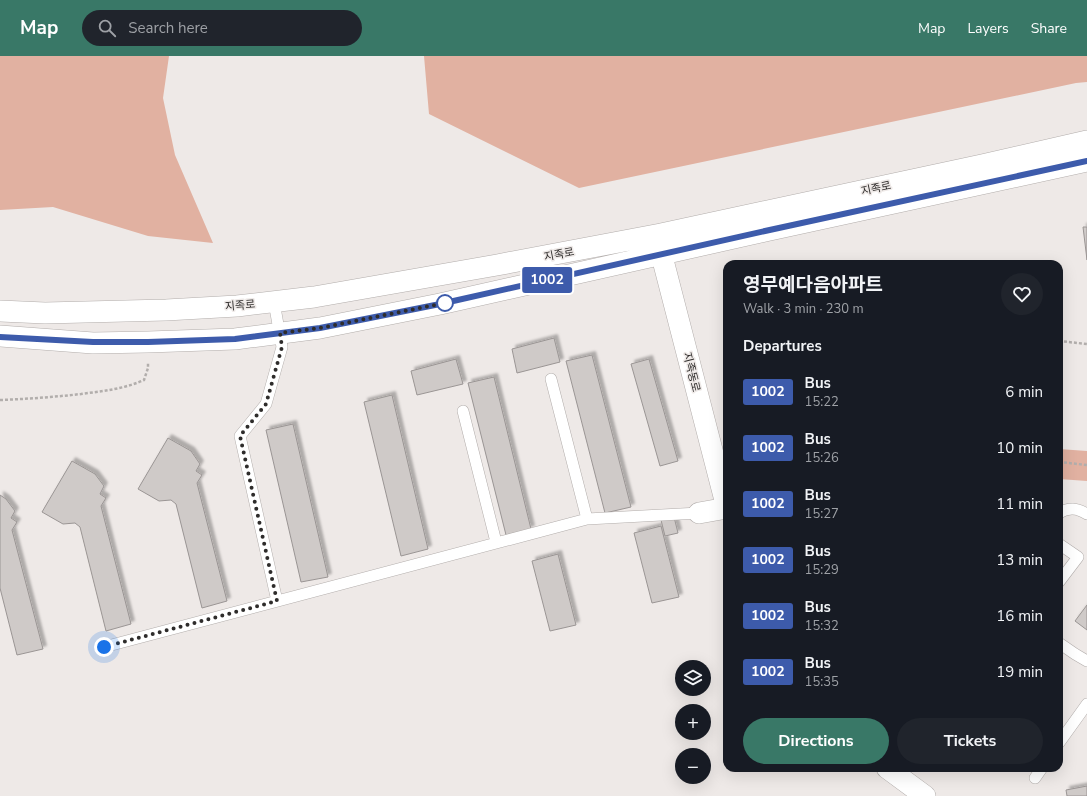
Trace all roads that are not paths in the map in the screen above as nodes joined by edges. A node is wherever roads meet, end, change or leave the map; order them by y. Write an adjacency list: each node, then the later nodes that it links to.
1 (1087, 141): 3 (street, 지족로)
2 (1087, 161): 3 (street, 지족로)
3 (659, 245): 4 (street, 지족로); 6 (street, 지족로); 10 (street, 지족동로)
4 (274, 302): 5 (street, 지족로); 6 (lane)
5 (0, 311)
6 (280, 333): 7 (street, 지족로); 19 (lane)
7 (0, 336)
8 (551, 379): 15 (lane)
9 (463, 411): 16 (lane)
10 (723, 493)
11 (723, 509): 13 (street)
12 (1063, 510): 14 (lane)
13 (699, 512): 15 (lane)
14 (1087, 514)
15 (587, 519): 16 (lane)
16 (496, 542): 19 (lane)
17 (1063, 547): 18 (lane)
18 (1063, 577)
19 (277, 601): 21 (lane)
20 (1063, 646): 22 (lane)
21 (104, 647)
22 (1087, 661)
23 (1087, 704): 24 (lane)
24 (1063, 738)
25 (892, 772): 28 (street)
26 (1039, 772): 27 (lane)
27 (1035, 778)
28 (925, 796)

